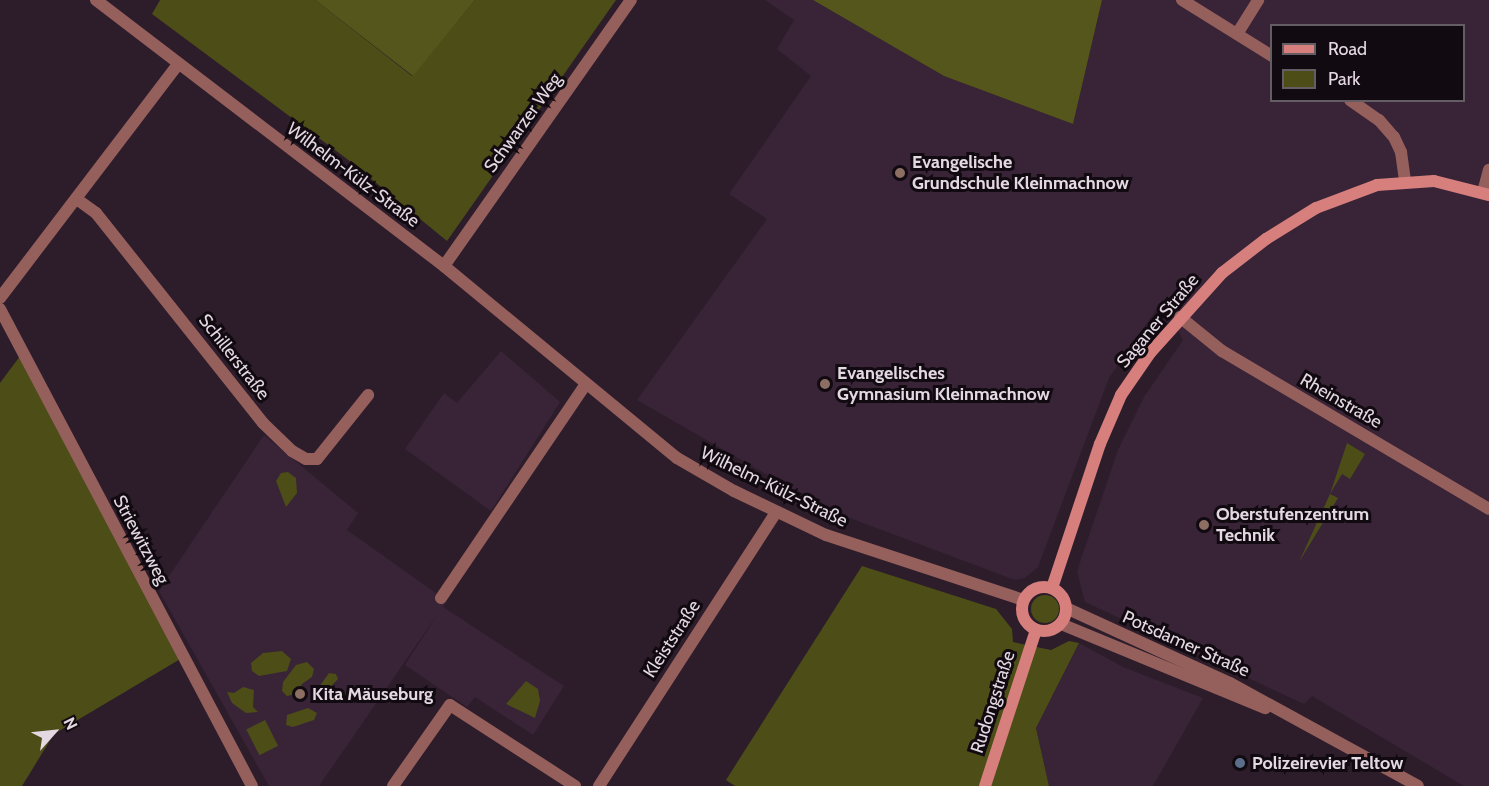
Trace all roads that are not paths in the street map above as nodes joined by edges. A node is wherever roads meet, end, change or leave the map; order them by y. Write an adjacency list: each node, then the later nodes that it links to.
1 (96, 0): 7 (street, Wilhelm-Külz-Straße)
2 (631, 0): 13 (street, Schwarzer Weg)
3 (1182, 0): 5 (street)
4 (1258, 0): 5 (street)
5 (1237, 34): 6 (street)
6 (1270, 55)
7 (178, 64): 12 (street); 13 (street, Wilhelm-Külz-Straße)
8 (1353, 102): 10 (street)
9 (1489, 171): 11 (street)
10 (1405, 181): 11 (main road, Saganer Straße); 16 (main road, Saganer Straße)
11 (1486, 193)
12 (78, 200): 14 (street); 18 (street, Schillerstraße)
13 (444, 266): 17 (street, Wilhelm-Külz-Straße)
14 (0, 298)
15 (0, 309): 28 (street, Striewitzweg)
16 (1180, 317): 19 (street, Rheinstraße); 21 (main road, Saganer Straße)
17 (586, 384): 20 (street, Wilhelm-Külz-Straße); 22 (street)
18 (369, 395)
19 (1489, 509)
20 (776, 512): 23 (street, Wilhelm-Külz-Straße); 31 (street, Kleiststraße)
21 (1052, 588): 23 (main road); 24 (main road)
22 (441, 598)
23 (1023, 600): 26 (main road)
24 (1066, 608): 25 (main road); 27 (street, Potsdamer Straße)
25 (1061, 624): 26 (main road); 27 (street, Potsdamer Straße)
26 (1036, 630): 32 (main road, Rudongstraße)
27 (1289, 715): 33 (street, Potsdamer Straße)
28 (252, 786)
29 (393, 786): 30 (street)
30 (575, 786)
31 (599, 786)
32 (985, 786)
33 (1418, 786)

